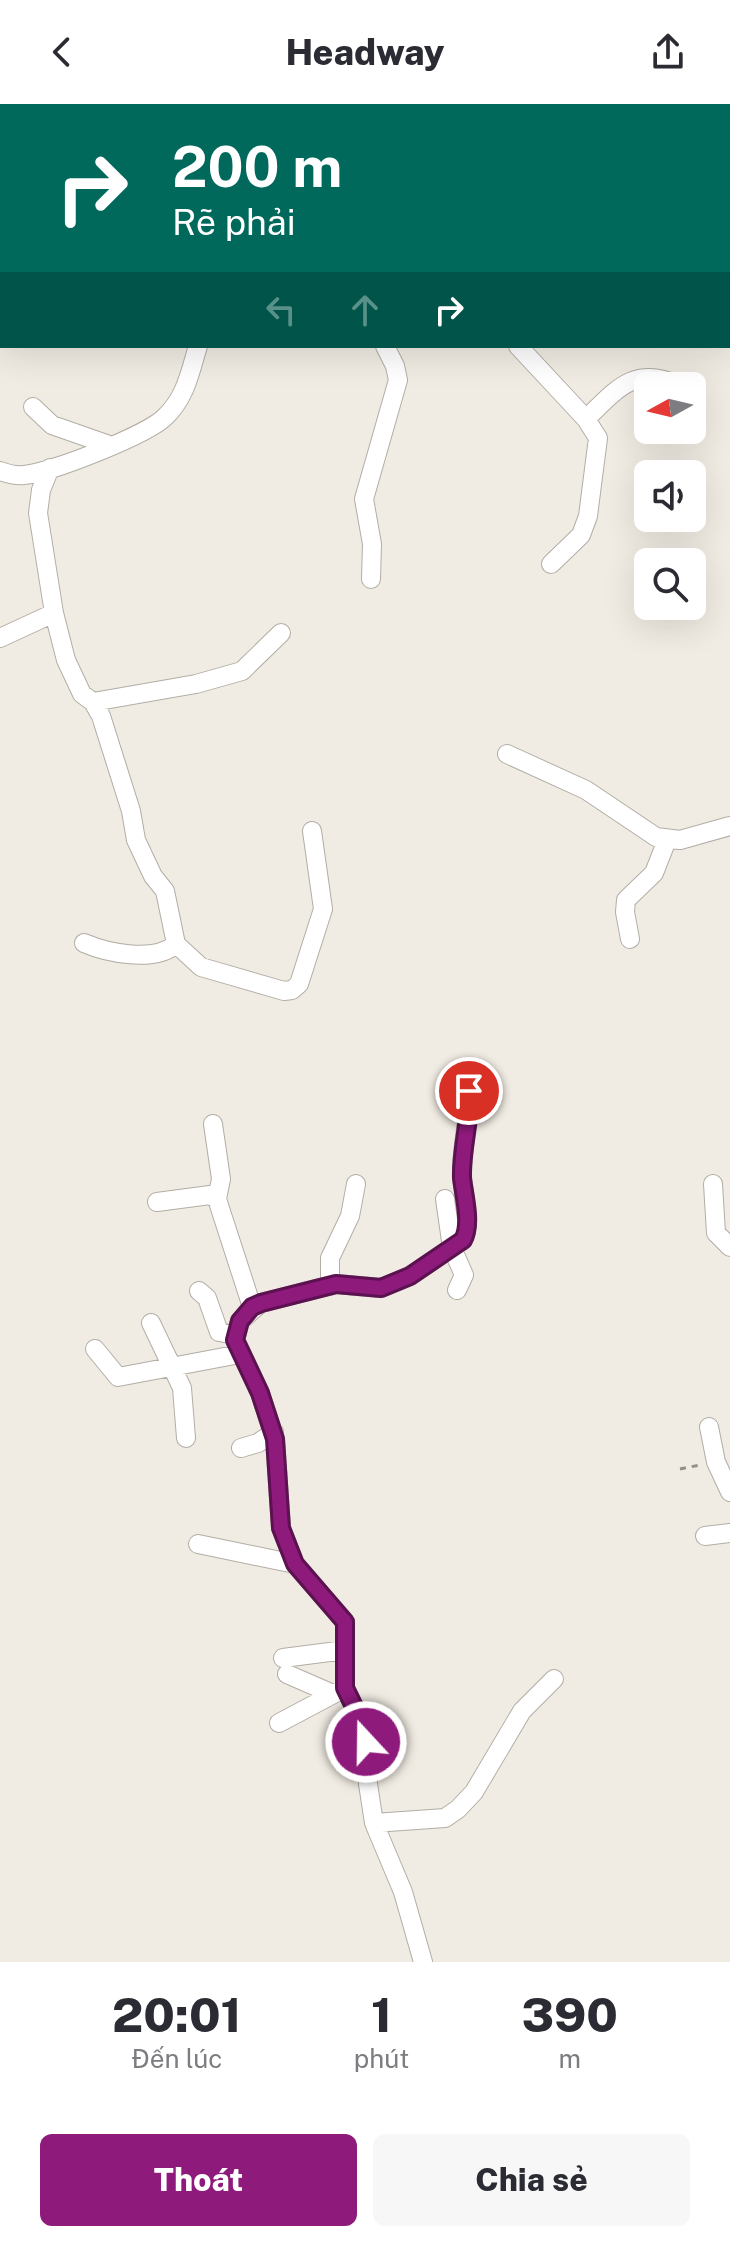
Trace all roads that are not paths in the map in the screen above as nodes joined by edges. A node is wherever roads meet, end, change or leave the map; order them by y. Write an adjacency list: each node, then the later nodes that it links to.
1 (198, 348): 7 (street)
2 (386, 348): 11 (street)
3 (520, 348): 6 (street)
4 (634, 380): 6 (street)
5 (33, 407): 7 (street)
6 (586, 419): 10 (street)
7 (109, 445): 8 (street)
8 (50, 468): 9 (street); 12 (street)
9 (0, 471)
10 (551, 564)
11 (371, 579)
12 (54, 613): 14 (street); 15 (street)
13 (281, 633): 15 (street)
14 (0, 638)
15 (93, 702): 22 (street)
16 (507, 754): 19 (street)
17 (730, 826): 19 (street)
18 (312, 831): 22 (street)
19 (667, 840): 20 (street)
20 (630, 939)
21 (84, 943): 22 (street)
22 (176, 944)
23 (468, 1080): 31 (street)
24 (213, 1124): 27 (street)
25 (356, 1184): 32 (street)
26 (713, 1184): 30 (street)
27 (217, 1199): 29 (street); 35 (street)
28 (445, 1199): 31 (street)
29 (157, 1202)
30 (730, 1247)
31 (452, 1248): 32 (street); 33 (street)
32 (330, 1286): 35 (street)
33 (457, 1290)
34 (199, 1291): 37 (street)
35 (252, 1307): 37 (street)
36 (151, 1323): 39 (street)
37 (238, 1344): 39 (street); 41 (street)
38 (95, 1349): 39 (street)
39 (172, 1367): 42 (street)
40 (709, 1427): 44 (street)
41 (274, 1432): 43 (street); 48 (street)
42 (186, 1438)
43 (241, 1448)
44 (730, 1492)
45 (730, 1533): 46 (street)
46 (705, 1536)
47 (198, 1544): 48 (street)
48 (295, 1564): 49 (street)
49 (345, 1650): 51 (street); 51 (street)
50 (554, 1679): 53 (street)
51 (339, 1691): 52 (street); 53 (street)
52 (279, 1723)
53 (374, 1823): 54 (street)
54 (423, 1962)

